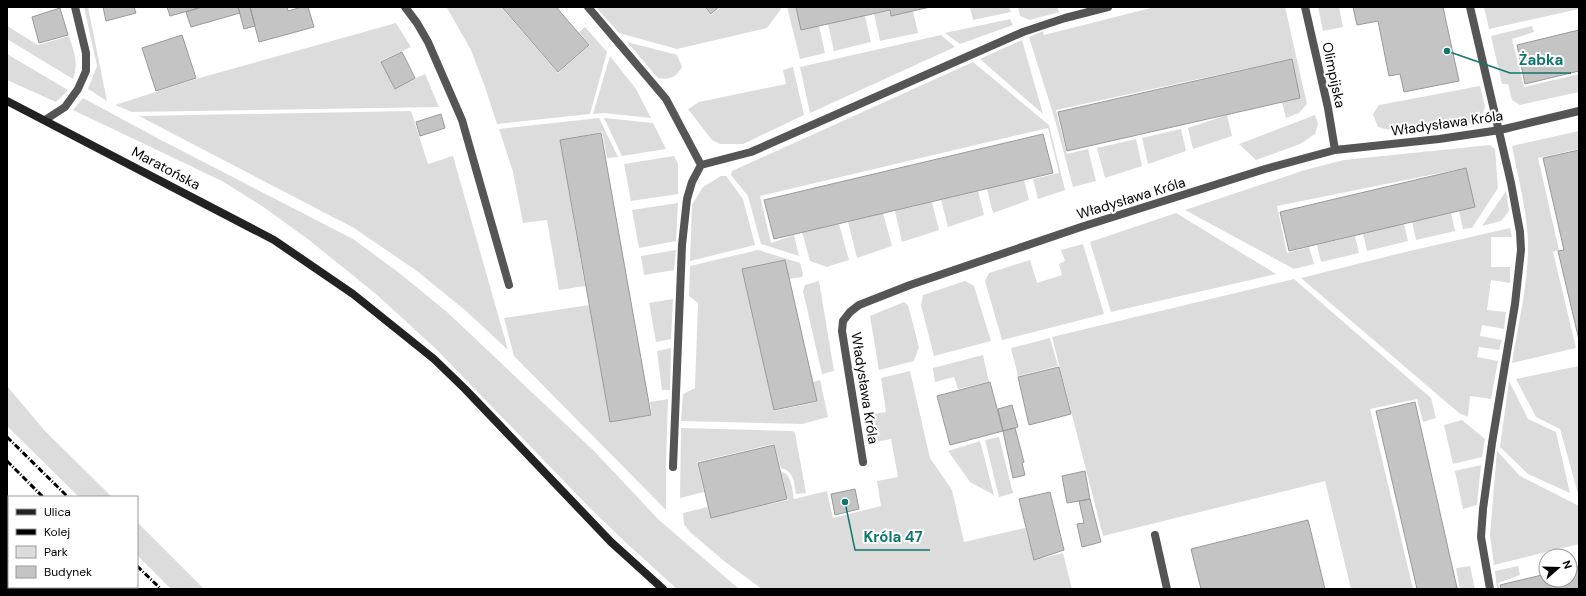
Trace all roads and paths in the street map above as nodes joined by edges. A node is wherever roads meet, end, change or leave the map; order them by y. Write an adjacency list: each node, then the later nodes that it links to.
1 (75, 7): 9 (street)
2 (405, 7): 13 (street)
3 (588, 7): 12 (street)
4 (1108, 7): 12 (street)
5 (1305, 7): 11 (street, Olimpijska)
6 (1470, 7): 10 (street)
7 (7, 101): 9 (main road, Maratońska)
8 (1579, 111): 10 (street, Władysława Króla)
9 (45, 120): 17 (main road, Maratońska)
10 (1500, 130): 11 (street, Władysława Króla); 19 (street)
11 (1335, 150): 14 (street, Władysława Króla)
12 (701, 165): 15 (street)
13 (509, 285)
14 (863, 462)
15 (673, 467)
16 (1155, 535): 18 (street)
17 (663, 589)
18 (1167, 589)
19 (1490, 589)

